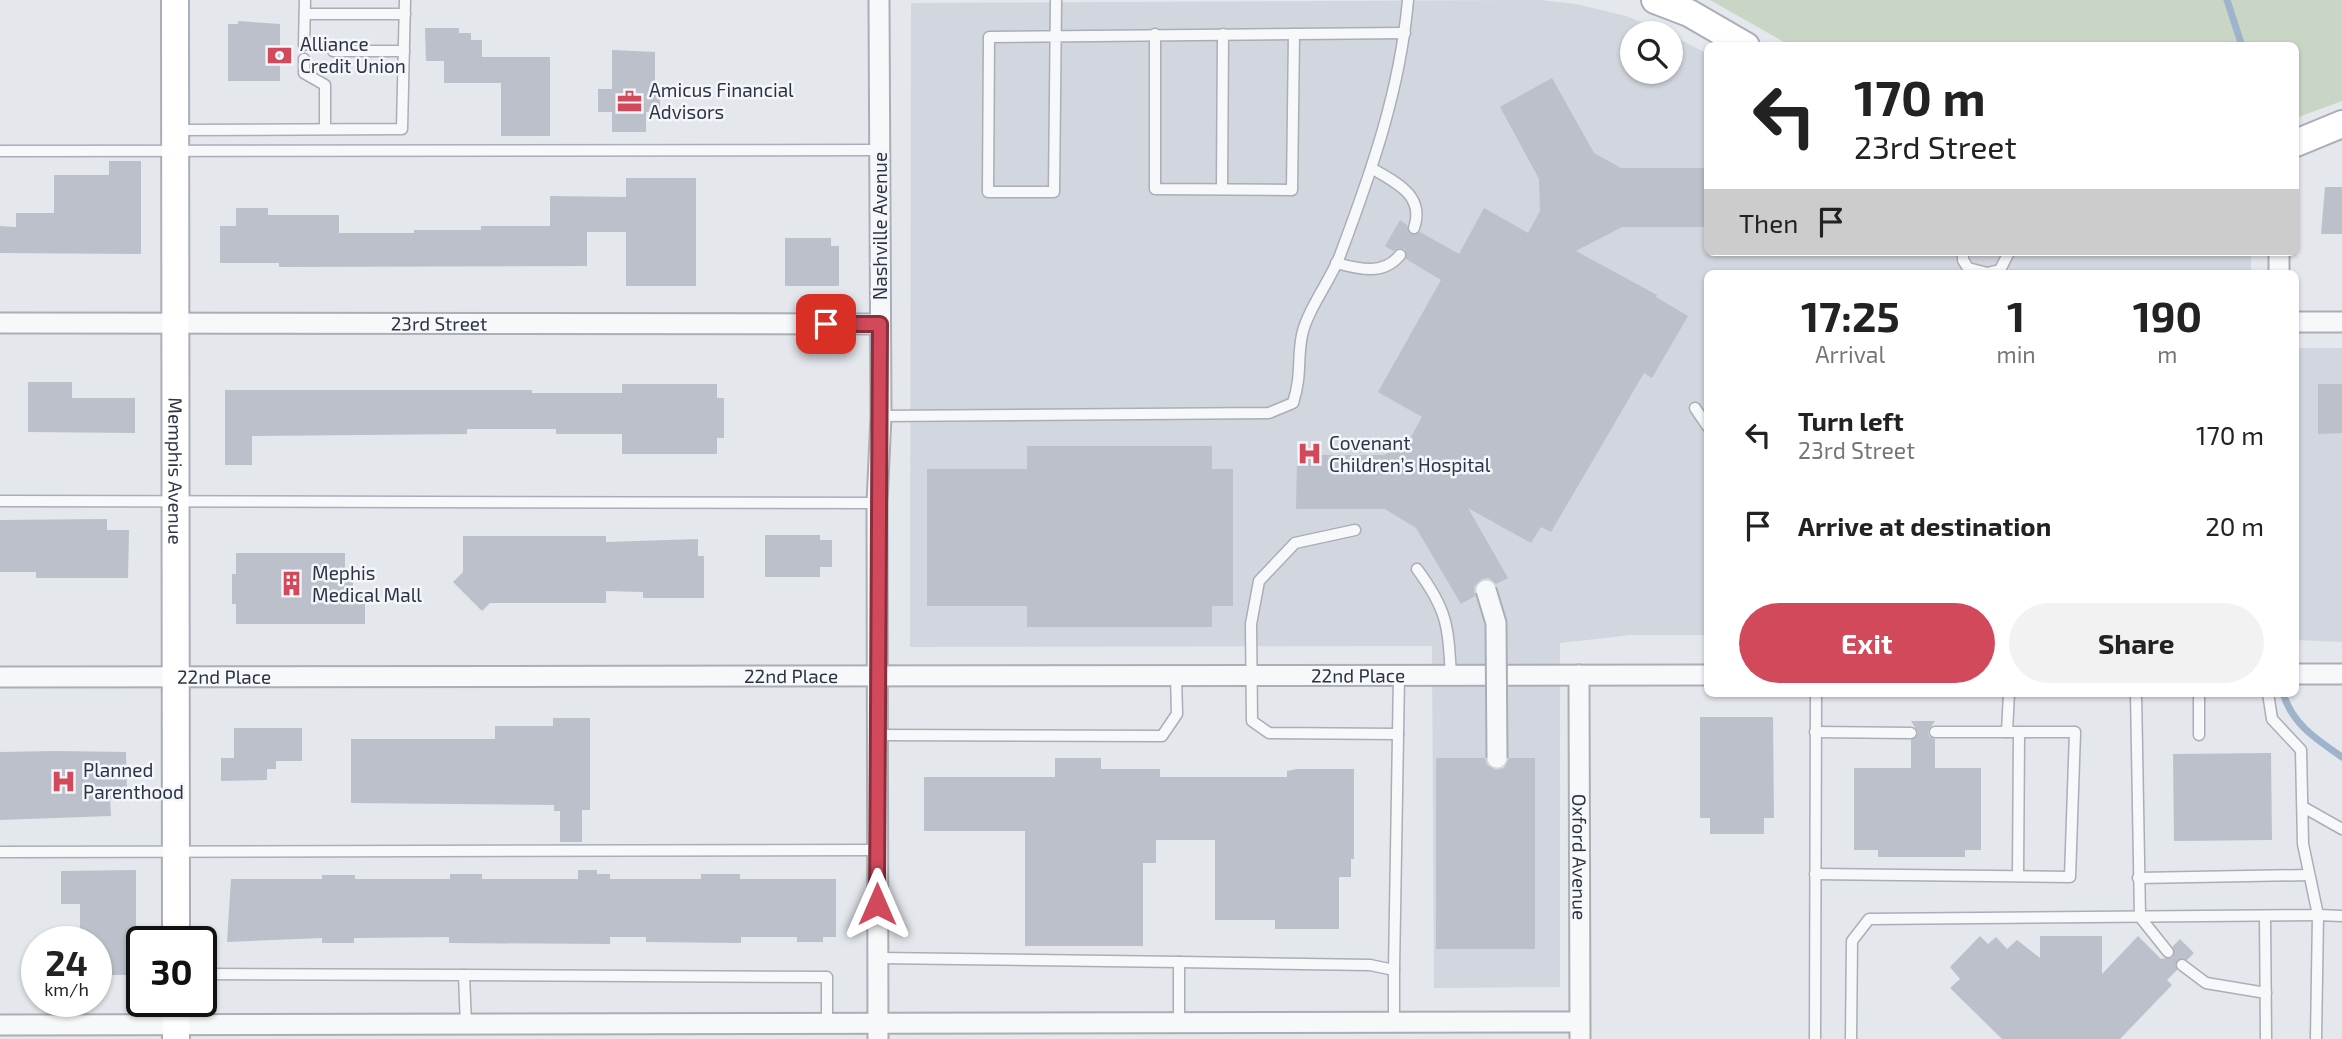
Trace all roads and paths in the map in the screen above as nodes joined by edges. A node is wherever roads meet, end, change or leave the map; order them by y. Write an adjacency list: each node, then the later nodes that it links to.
1 (175, 0): 22 (street, Memphis Avenue)
2 (305, 0): 8 (lane)
3 (405, 0): 9 (lane)
4 (879, 0): 24 (street, Nashville Avenue)
5 (1056, 0): 14 (lane)
6 (1408, 0): 10 (lane)
7 (1655, 0): 15 (street)
8 (305, 14): 9 (lane); 16 (lane)
9 (405, 14): 18 (lane)
10 (1405, 33): 13 (lane); 26 (lane)
11 (1155, 34): 12 (lane); 14 (lane); 27 (lane)
12 (1223, 34): 13 (lane); 27 (lane)
13 (1294, 34): 27 (lane)
14 (1055, 35): 14 (lane)
15 (1739, 42)
16 (304, 45)
17 (333, 51): 18 (lane)
18 (404, 51): 21 (lane)
19 (304, 59): 21 (lane)
20 (2342, 124): 23 (street)
21 (326, 129): 22 (lane)
22 (175, 141): 24 (lane); 25 (lane); 36 (street, Memphis Avenue)
23 (2299, 142)
24 (880, 150): 37 (street, Nashville Avenue)
25 (0, 151)
26 (1373, 169): 28 (lane); 31 (lane)
27 (1222, 189)
28 (1414, 228)
29 (1400, 256): 31 (lane)
30 (1964, 256): 32 (lane)
31 (1336, 264): 39 (lane)
32 (1976, 270)
33 (2299, 322): 34 (street)
34 (2342, 322)
35 (0, 323): 36 (street, 23rd Street)
36 (176, 324): 37 (street, 23rd Street); 42 (street, Memphis Avenue)
37 (880, 324): 39 (street, Nashville Avenue)
38 (1695, 408): 40 (lane)
39 (881, 416): 43 (street, Nashville Avenue)
40 (1704, 421)
41 (0, 500): 42 (lane)
42 (176, 500): 43 (lane); 57 (street, Memphis Avenue)
43 (877, 503): 51 (street, Nashville Avenue)
44 (1355, 530): 53 (lane)
45 (1417, 569): 55 (lane)
46 (1486, 590): 71 (street, bridge)
47 (2299, 674): 48 (street)
48 (2342, 674)
49 (1578, 675): 50 (street, 22nd Place); 55 (street, 22nd Place); 100 (street, Oxford Avenue)
50 (1704, 675)
51 (877, 676): 52 (street, 22nd Place); 57 (street, 22nd Place); 69 (street, Nashville Avenue)
52 (1175, 676): 53 (street, 22nd Place); 69 (lane)
53 (1253, 676): 54 (street, 22nd Place); 68 (lane)
54 (1399, 676): 55 (street, 22nd Place); 68 (lane)
55 (1451, 676)
56 (0, 677): 57 (street, 22nd Place)
57 (176, 677): 76 (street, Memphis Avenue)
58 (1816, 697): 63 (lane)
59 (2009, 697): 65 (lane)
60 (2136, 697): 80 (lane)
61 (2199, 697): 70 (lane)
62 (2269, 697): 72 (lane)
63 (1815, 732): 66 (lane); 77 (lane)
64 (1935, 732): 65 (lane)
65 (2007, 732): 67 (lane)
66 (1911, 733)
67 (2019, 733): 79 (lane); 79 (lane)
68 (1398, 734): 90 (lane)
69 (877, 735): 74 (street, Nashville Avenue)
70 (2199, 735)
71 (1497, 758)
72 (2303, 807): 73 (lane); 78 (lane)
73 (2342, 829)
74 (877, 850): 76 (lane); 87 (street, Nashville Avenue)
75 (0, 852): 76 (lane)
76 (176, 852): 85 (street, Memphis Avenue)
77 (1815, 874): 79 (lane); 102 (lane)
78 (2309, 874): 80 (lane); 81 (lane)
79 (2018, 876)
80 (2138, 878): 84 (lane)
81 (2318, 915): 82 (lane); 83 (lane); 105 (lane)
82 (2265, 916): 84 (lane); 93 (lane)
83 (2342, 916)
84 (2140, 917): 86 (lane); 103 (lane)
85 (176, 926)
86 (2168, 952)
87 (878, 958): 88 (lane); 101 (street, Nashville Avenue)
88 (1179, 962): 90 (lane); 95 (lane)
89 (2182, 965): 93 (lane)
90 (1394, 970): 96 (lane)
91 (217, 974): 92 (lane)
92 (464, 975): 97 (lane); 99 (lane)
93 (2266, 993): 104 (lane)
94 (176, 1022): 98 (street); 99 (street)
95 (1179, 1023): 96 (street); 101 (street)
96 (1394, 1023): 100 (street)
97 (827, 1024): 99 (street); 101 (street)
98 (0, 1025)
99 (466, 1025)
100 (1580, 1030)
101 (878, 1032)
102 (1815, 1039)
103 (1851, 1039)
104 (2266, 1039)
105 (2316, 1039)

